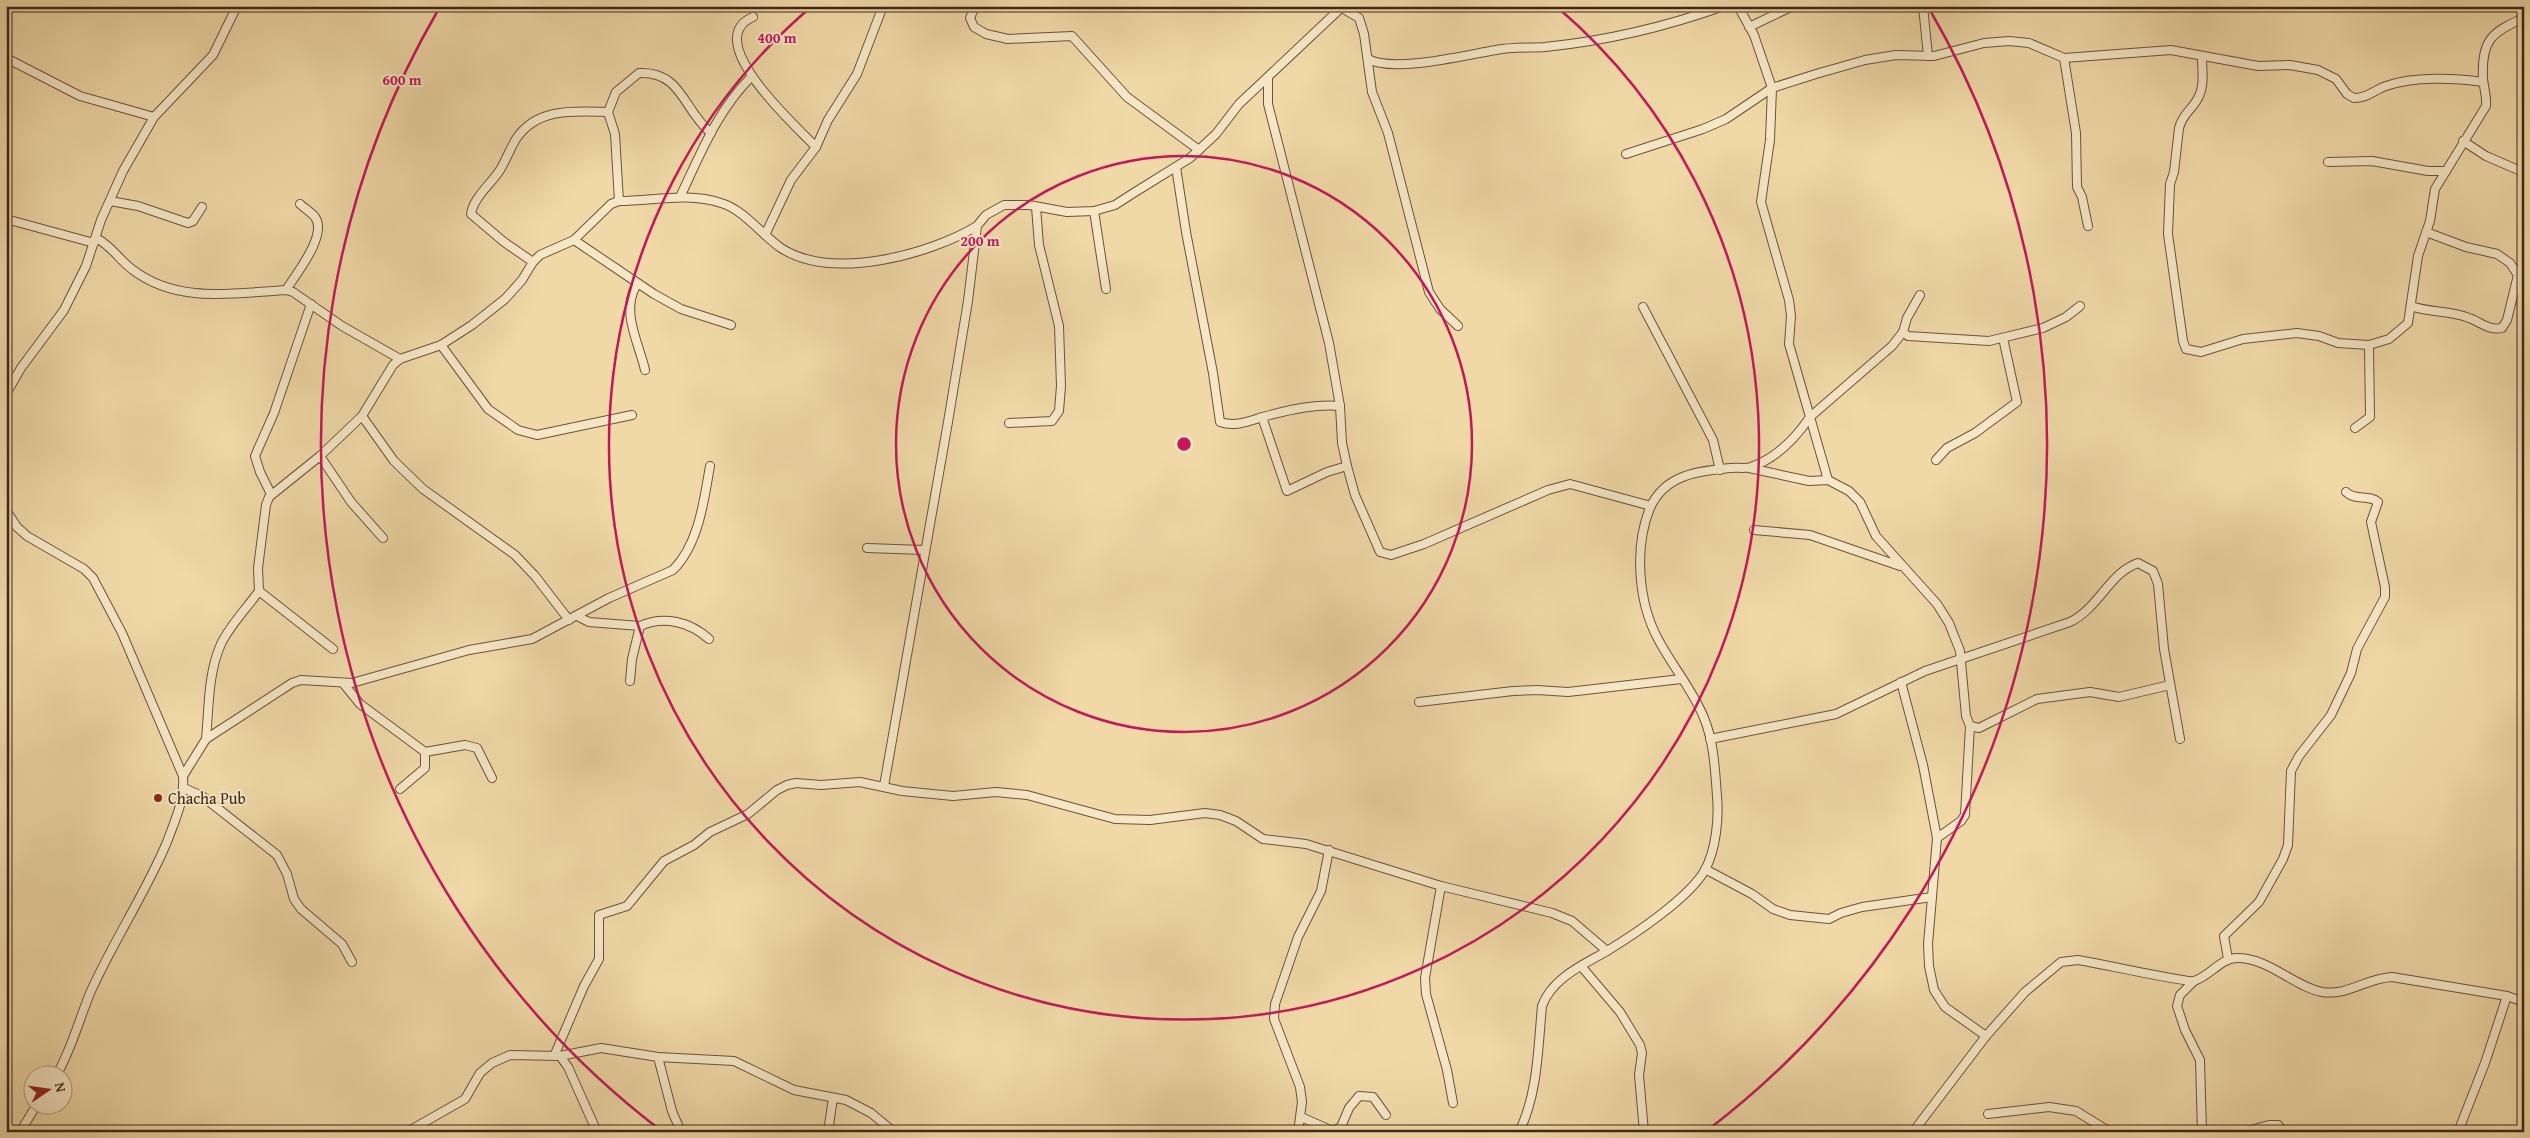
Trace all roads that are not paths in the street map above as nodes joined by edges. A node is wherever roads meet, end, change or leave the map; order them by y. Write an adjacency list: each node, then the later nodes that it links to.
1 (237, 6): 22 (street)
2 (883, 6): 25 (street)
3 (975, 6): 26 (street)
4 (1724, 6): 16 (street)
5 (1738, 6): 11 (street)
6 (1793, 6): 11 (street)
7 (1923, 6): 12 (street)
8 (1343, 7): 16 (street); 18 (street)
9 (753, 17): 17 (street)
10 (2524, 18): 19 (street)
11 (1750, 27): 20 (street)
12 (1928, 56): 15 (street); 20 (street)
13 (2202, 57): 15 (street); 19 (street); 61 (street)
14 (6, 58): 22 (street)
15 (2064, 58): 41 (street)
16 (1368, 59): 57 (street)
17 (751, 77): 23 (street); 25 (street)
18 (1268, 79): 26 (street); 65 (street)
19 (2484, 82): 24 (street)
20 (1772, 88): 27 (street); 68 (street)
21 (608, 112): 23 (street); 34 (street); 46 (street)
22 (154, 117): 33 (street)
23 (711, 133): 32 (street)
24 (2463, 142): 30 (street); 31 (street)
25 (816, 147): 43 (street)
26 (1199, 150): 29 (street)
27 (1626, 154)
28 (2328, 162): 30 (street)
29 (1176, 167): 38 (street); 69 (street)
30 (2446, 171): 42 (street)
31 (2523, 172)
32 (680, 197): 34 (street); 43 (street)
33 (110, 200): 36 (street); 44 (street)
34 (619, 201): 45 (street)
35 (300, 204): 50 (street)
36 (202, 207)
37 (1036, 207): 38 (street); 40 (street); 70 (street)
38 (1094, 211): 49 (street)
39 (6, 218): 44 (street)
40 (977, 226): 43 (street); 86 (street)
41 (2088, 226)
42 (2426, 232): 47 (street); 54 (street)
43 (765, 235)
44 (95, 240): 50 (street); 64 (street)
45 (574, 240): 46 (street); 48 (street)
46 (533, 262): 60 (street)
47 (2521, 276): 54 (street)
48 (637, 284): 56 (street); 63 (street)
49 (1106, 289)
50 (286, 290): 52 (street)
51 (1920, 295): 58 (street)
52 (310, 304): 62 (street); 80 (street)
53 (2080, 306): 59 (street)
54 (2411, 306): 61 (street)
55 (1643, 307): 77 (street)
56 (731, 325)
57 (1458, 326)
58 (1903, 332): 59 (street); 68 (street)
59 (2003, 338): 73 (street)
60 (441, 345): 62 (street); 66 (street)
61 (2369, 345): 71 (street)
62 (400, 359): 67 (street)
63 (645, 370)
64 (6, 394)
65 (1340, 406): 69 (street); 75 (street)
66 (632, 415)
67 (362, 416): 72 (street); 90 (street)
68 (1810, 416): 76 (street); 78 (street)
69 (1262, 417): 75 (street)
70 (1009, 423)
71 (2355, 428)
72 (320, 456): 80 (street); 84 (street)
73 (1936, 460)
74 (710, 466): 89 (street)
75 (1347, 466): 81 (street)
76 (1749, 468): 77 (street); 78 (street)
77 (1720, 470): 81 (street)
78 (1828, 480): 87 (street)
79 (2346, 492): 117 (street)
80 (271, 494): 88 (street)
81 (1651, 506): 95 (street)
82 (6, 510): 106 (street)
83 (1754, 530): 87 (street)
84 (383, 538)
85 (867, 548): 86 (street)
86 (924, 550): 108 (street)
87 (1902, 567): 94 (street)
88 (260, 591): 93 (street); 102 (street)
89 (577, 616): 90 (street); 91 (street)
90 (569, 620): 98 (street)
91 (640, 626): 92 (street); 96 (street)
92 (709, 639)
93 (332, 649)
94 (1961, 659): 97 (street); 99 (street); 101 (street)
95 (1681, 680): 100 (street); 103 (street)
96 (630, 681)
97 (1901, 682): 103 (street); 111 (street)
98 (343, 683): 102 (street); 105 (street)
99 (2170, 685): 101 (street); 104 (street)
100 (1419, 702)
101 (1970, 726): 111 (street)
102 (206, 739): 106 (street)
103 (1710, 739): 113 (street)
104 (2180, 739)
105 (425, 752): 107 (street); 110 (street)
106 (183, 776): 109 (street)
107 (492, 778)
108 (884, 786): 112 (street); 124 (street)
109 (184, 788): 118 (street); 126 (street)
110 (400, 789)
111 (1937, 838): 115 (street)
112 (1329, 850): 114 (street); 132 (street)
113 (1705, 869): 115 (street); 116 (street)
114 (1441, 886): 116 (street); 128 (street)
115 (1932, 897): 123 (street)
116 (1607, 951): 119 (street)
117 (2228, 959): 120 (street); 121 (street)
118 (352, 962)
119 (1582, 966): 141 (street); 142 (street)
120 (2194, 981): 123 (street); 145 (street)
121 (2507, 996): 122 (street); 148 (street)
122 (2524, 1002)
123 (1986, 1036): 143 (street)
124 (558, 1055): 125 (street); 135 (street); 136 (street)
125 (658, 1057): 127 (street); 137 (street)
126 (61, 1066)
127 (833, 1098): 138 (street); 139 (street)
128 (1453, 1103)
129 (1988, 1114): 144 (street)
130 (1386, 1115): 133 (street)
131 (30, 1116): 134 (street)
132 (1302, 1117): 133 (street); 140 (street)
133 (1334, 1131)
134 (20, 1132)
135 (407, 1132)
136 (597, 1132)
137 (681, 1132)
138 (828, 1132)
139 (894, 1132)
140 (1298, 1132)
141 (1519, 1132)
142 (1644, 1132)
143 (1913, 1132)
144 (2110, 1132)
145 (2202, 1132)
146 (2243, 1132): 147 (street)
147 (2283, 1132)
148 (2458, 1132)

